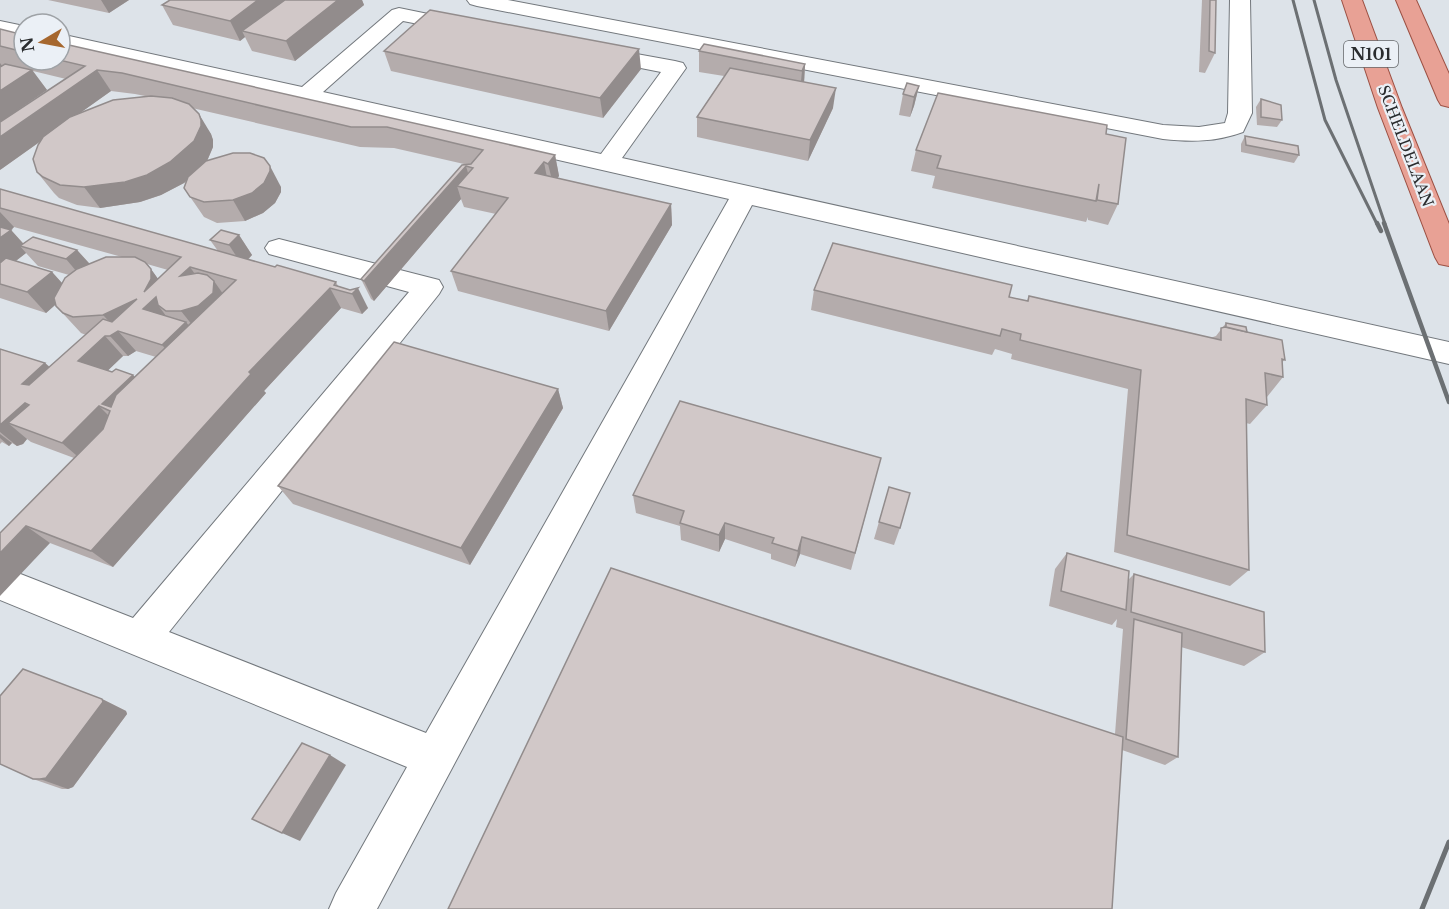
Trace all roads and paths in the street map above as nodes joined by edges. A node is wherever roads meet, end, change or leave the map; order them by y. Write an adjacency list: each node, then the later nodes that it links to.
1 (477, 0): 2 (lane)
2 (1240, 0)
3 (1352, 0): 15 (main road, SCHELDELAAN / N101)
4 (1406, 0): 11 (main road, N101)
5 (491, 32): 10 (lane)
6 (72, 43): 8 (lane)
7 (583, 50): 12 (lane)
8 (124, 55): 9 (lane); 10 (lane)
9 (96, 74)
10 (305, 96): 12 (lane)
11 (1449, 100)
12 (606, 164): 13 (lane)
13 (744, 195): 16 (lane); 19 (lane)
14 (279, 248): 18 (lane)
15 (1449, 257)
16 (1449, 353)
17 (0, 583): 18 (lane)
18 (140, 639): 19 (lane)
19 (435, 757): 20 (lane)
20 (352, 909)

